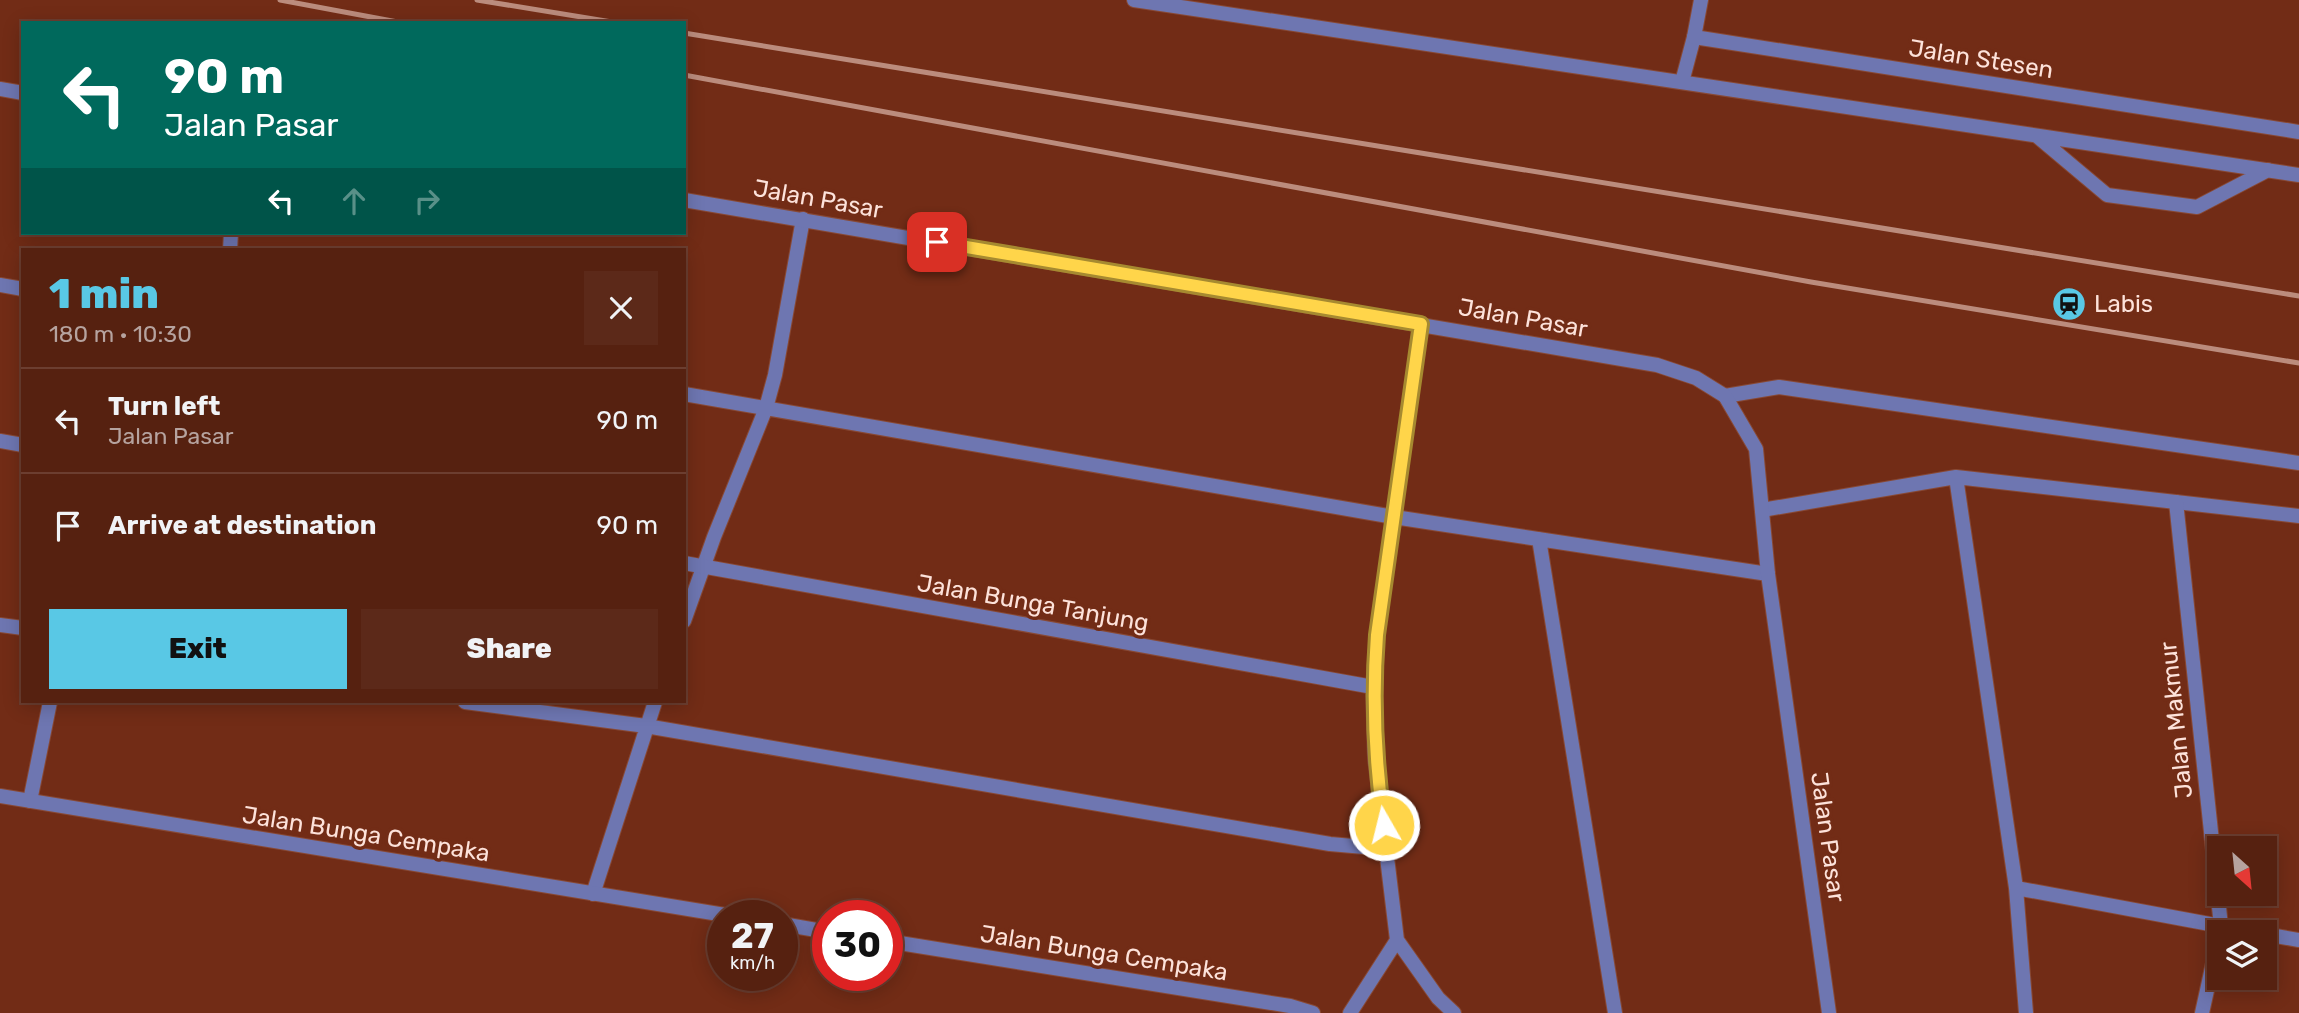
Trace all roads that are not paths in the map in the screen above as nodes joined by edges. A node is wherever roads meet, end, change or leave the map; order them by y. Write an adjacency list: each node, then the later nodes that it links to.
1 (1134, 0): 4 (street)
2 (1701, 0): 3 (street)
3 (1694, 37): 4 (street); 7 (street, Jalan Stesen)
4 (1682, 82): 8 (street)
5 (0, 89): 6 (street)
6 (21, 93)
7 (2299, 132)
8 (2037, 136): 9 (street); 9 (street)
9 (2268, 170): 10 (street)
10 (2299, 175)
11 (686, 200): 12 (street, Jalan Pasar)
12 (803, 219): 15 (street, Jalan Pasar); 18 (street)
13 (0, 285): 14 (street)
14 (21, 289)
15 (1421, 324): 17 (street, Jalan Pasar); 26 (street)
16 (686, 394): 18 (street)
17 (1725, 396): 21 (street); 24 (street, Jalan Pasar)
18 (766, 408): 26 (street); 29 (street)
19 (0, 441): 20 (street)
20 (21, 445)
21 (2299, 464)
22 (1956, 477): 23 (street); 24 (street); 42 (street)
23 (2176, 502): 25 (street); 45 (street, Jalan Makmur)
24 (1762, 510): 30 (street, Jalan Pasar)
25 (2299, 516)
26 (1394, 517): 27 (street); 34 (street)
27 (1539, 539): 30 (street); 55 (street)
28 (686, 564): 29 (street, Jalan Bunga Tanjung)
29 (703, 567): 31 (street); 34 (street, Jalan Bunga Tanjung)
30 (1768, 574): 56 (street, Jalan Pasar)
31 (686, 615)
32 (0, 625): 33 (street)
33 (21, 628)
34 (1373, 687): 41 (street)
35 (50, 703): 40 (street)
36 (473, 703): 38 (street)
37 (655, 703): 38 (street)
38 (646, 726): 41 (street); 43 (street)
39 (0, 796): 40 (street, Jalan Bunga Cempaka)
40 (30, 801): 43 (street, Jalan Bunga Cempaka)
41 (1387, 849): 48 (street)
42 (2016, 888): 46 (street); 57 (street)
43 (593, 894): 44 (street, Jalan Bunga Cempaka)
44 (707, 912)
45 (2219, 920)
46 (2207, 929)
47 (2277, 936): 49 (street)
48 (1397, 940): 53 (street); 54 (street)
49 (2299, 940)
50 (903, 944): 52 (street, Jalan Bunga Cempaka)
51 (2207, 990): 58 (street, Jalan Makmur)
52 (1313, 1013)
53 (1350, 1013)
54 (1454, 1013)
55 (1615, 1013)
56 (1829, 1013)
57 (2026, 1013)
58 (2202, 1013)

